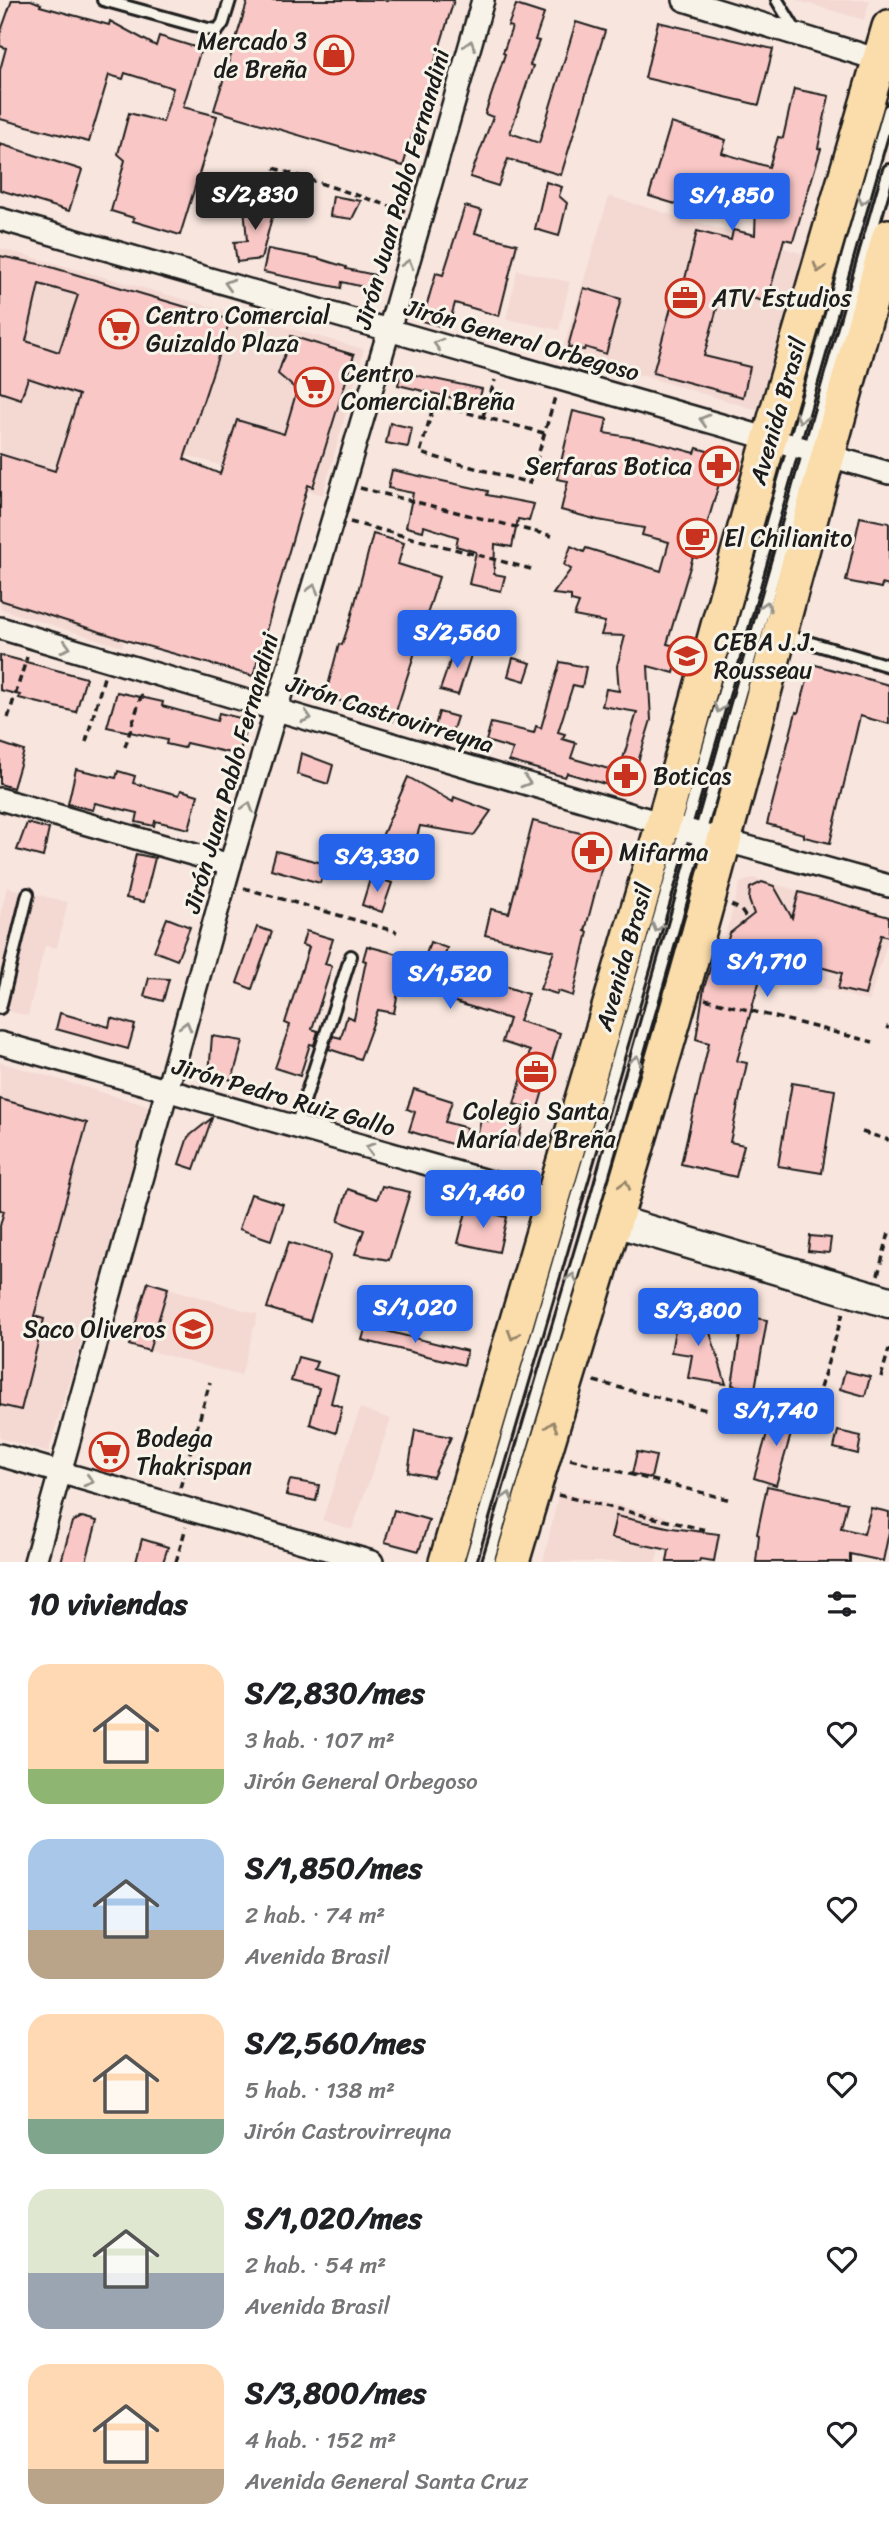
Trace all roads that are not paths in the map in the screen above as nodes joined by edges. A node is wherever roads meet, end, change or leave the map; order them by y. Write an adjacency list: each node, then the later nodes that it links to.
1 (103, 0): 2 (lane)
2 (230, 0)
3 (483, 0): 13 (street, Jirón Juan Pablo Fernandini, one-way to 3)
4 (684, 0): 7 (street)
5 (777, 0): 7 (lane)
6 (889, 27): 8 (main road, Avenida Brasil)
7 (799, 36): 8 (street)
8 (884, 62): 14 (main road, Avenida Brasil, one-way to 14)
9 (889, 110): 14 (lane, Avenida Brasil, one-way to 14)
10 (889, 170): 14 (lane, Avenida Brasil)
11 (0, 219): 13 (street, Jirón General Orbegoso, one-way to 11)
12 (889, 236): 14 (main road, Avenida Brasil)
13 (389, 330): 14 (street, Jirón General Orbegoso, one-way to 13); 19 (street, Jirón Juan Pablo Fernandini, one-way to 13)
14 (800, 447): 15 (street, Jirón General Orbegoso); 17 (main road, Avenida Brasil, one-way to 14); 21 (main road, Avenida Brasil)
15 (889, 473)
16 (0, 628): 19 (street, Jirón Castrovirreyna, one-way to 19)
17 (780, 634): 18 (lane); 21 (main road, Avenida Brasil)
18 (889, 666)
19 (277, 708): 21 (street, Jirón Castrovirreyna, one-way to 21); 22 (street, Jirón Juan Pablo Fernandini, one-way to 19)
20 (0, 799): 22 (street)
21 (693, 832): 23 (street, Jirón Castrovirreyna); 30 (main road, Avenida Brasil); 31 (main road, Avenida Brasil, one-way to 21); 38 (lane, Avenida Brasil, one-way to 38); 39 (lane, Avenida Brasil, one-way to 21)
22 (228, 874): 28 (street, Jirón Juan Pablo Fernandini, one-way to 22)
23 (889, 886)
24 (29, 894): 26 (lane)
25 (351, 956): 29 (lane)
26 (0, 1008)
27 (0, 1044): 28 (street, Jirón Pedro Ruiz Gallo)
28 (168, 1091): 29 (street, Jirón Pedro Ruiz Gallo); 34 (street, Jirón Juan Pablo Fernandini)
29 (296, 1126): 30 (street, Jirón Pedro Ruiz Gallo, one-way to 29)
30 (554, 1200): 37 (main road, Avenida Brasil, one-way to 37)
31 (615, 1221): 32 (street); 40 (main road, Avenida Brasil, one-way to 31)
32 (870, 1296)
33 (0, 1455): 34 (street)
34 (61, 1473): 35 (street, Jirón Juan Pablo Fernandini); 36 (street, one-way to 36)
35 (35, 1562)
36 (372, 1562)
37 (446, 1562)
38 (470, 1562)
39 (488, 1562)
40 (512, 1562)

